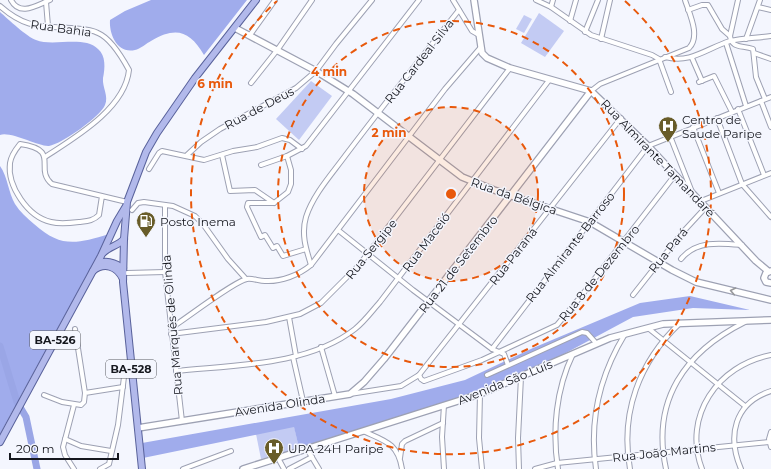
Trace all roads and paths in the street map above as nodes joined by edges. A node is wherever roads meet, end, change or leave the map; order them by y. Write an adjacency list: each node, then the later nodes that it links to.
1 (11, 0): 16 (street)
2 (256, 0): 26 (main road, BA-528)
3 (275, 0): 28 (street)
4 (312, 0): 37 (street)
5 (372, 0): 44 (street, Rua de Deus)
6 (419, 0): 47 (street)
7 (453, 0): 21 (street)
8 (536, 0): 19 (street)
9 (553, 0): 19 (street)
10 (576, 0): 24 (street)
11 (598, 0): 27 (street)
12 (610, 0): 32 (street)
13 (684, 0): 22 (street)
14 (738, 0): 30 (street)
15 (760, 0): 20 (street)
16 (48, 1): 25 (street)
17 (475, 1): 29 (main road)
18 (0, 6): 25 (street, Rua Bahia)
19 (551, 7): 24 (street)
20 (758, 7): 23 (street); 33 (street)
21 (459, 10): 29 (street); 54 (street, Rua Cardeal Silva)
22 (688, 10): 30 (street); 39 (street)
23 (771, 10)
24 (570, 22): 27 (street)
25 (48, 26): 67 (street, Rua Bahia)
26 (235, 28): 28 (main road, Rua da Bélgica); 83 (main road, BA-528)
27 (585, 32): 32 (street)
28 (250, 35): 37 (main road, Rua da Bélgica)
29 (479, 35): 36 (main road)
30 (730, 36): 34 (street)
31 (771, 36): 33 (street)
32 (601, 39): 42 (street)
33 (746, 39): 34 (street)
34 (731, 41): 35 (street); 38 (street)
35 (726, 43): 40 (street); 52 (street)
36 (481, 47): 43 (main road, Rua Almirante Tamandaré); 61 (street)
37 (278, 50): 44 (main road, Rua da Bélgica); 46 (street)
38 (754, 53): 41 (street); 51 (street)
39 (665, 57): 40 (street); 42 (street)
40 (692, 58): 55 (street)
41 (771, 59)
42 (659, 60): 48 (street); 49 (street)
43 (510, 68): 45 (main road, Rua Almirante Tamandaré); 68 (street, Rua Sergipe)
44 (316, 71): 47 (main road, Rua da Bélgica); 65 (street, Rua de Deus)
45 (550, 79): 48 (main road, Rua Almirante Tamandaré); 74 (street, Rua Maceió)
46 (251, 83)
47 (348, 90): 54 (main road, Rua da Bélgica); 63 (street)
48 (591, 91): 56 (main road, Rua Almirante Tamandaré); 79 (main road, Rua 21 de Setembro)
49 (671, 92)
50 (771, 97): 51 (street)
51 (763, 100): 52 (street); 58 (street)
52 (746, 106): 53 (street)
53 (738, 110): 55 (street); 73 (street)
54 (379, 112): 61 (main road, Rua da Bélgica); 92 (street, Rua Cardeal Silva)
55 (732, 112): 57 (street)
56 (621, 117): 62 (main road, Rua Almirante Tamandaré); 85 (street, Rua Paraná)
57 (717, 118): 59 (street); 75 (street)
58 (771, 127)
59 (693, 128): 60 (street); 77 (street)
60 (670, 136): 62 (street); 76 (street)
61 (409, 138): 68 (main road, Rua da Bélgica); 88 (street)
62 (648, 146): 72 (main road, Rua Almirante Tamandaré); 87 (street, Rua Almirante Barroso)
63 (302, 149): 64 (street); 66 (street)
64 (222, 155): 65 (street); 81 (street)
65 (187, 156): 70 (street)
66 (287, 156): 69 (street); 81 (street)
67 (45, 157): 78 (street); 78 (street)
68 (440, 161): 74 (main road, Rua da Bélgica); 93 (street, Rua Sergipe)
69 (261, 165)
70 (149, 168)
71 (771, 172): 73 (street)
72 (675, 175): 76 (main road, Rua Almirante Tamandaré); 90 (street, Rua 8 de Dezembro)
73 (764, 175): 75 (street)
74 (471, 182): 79 (main road, Rua da Bélgica); 103 (street, Rua Maceió)
75 (742, 184): 77 (street); 86 (street)
76 (693, 192): 80 (main road, Rua Almirante Tamandaré)
77 (719, 193): 80 (street)
78 (102, 196): 83 (street)
79 (511, 196): 85 (main road, Rua da Bélgica); 109 (main road, Rua 21 de Setembro)
80 (701, 201): 84 (main road, Rua Almirante Tamandaré)
81 (274, 203): 92 (street)
82 (166, 205): 83 (street); 100 (street, Rua Marquês de Olinda); 105 (street)
83 (128, 206): 89 (main road, BA-528); 94 (main road, BA-526)
84 (706, 207): 91 (main road, Rua Almirante Tamandaré); 96 (street, Rua Pará)
85 (550, 208): 87 (main road, Rua da Bélgica); 116 (street, Rua Paraná)
86 (771, 216)
87 (590, 222): 90 (main road, Rua da Bélgica); 127 (street, Rua Almirante Barroso)
88 (338, 230): 93 (street); 97 (street)
89 (124, 239): 94 (main road, BA-526); 99 (main road, BA-528)
90 (625, 241): 96 (main road, Rua da Bélgica); 128 (street, Rua 8 de Dezembro)
91 (742, 245): 95 (street); 101 (main road, Rua Almirante Tamandaré)
92 (306, 249): 97 (street, Rua Cardeal Silva)
93 (368, 253): 103 (street); 110 (street, Rua Sergipe)
94 (101, 256): 98 (main road, BA-526)
95 (681, 259)
96 (659, 262): 107 (street, Rua Pará); 108 (main road, Rua da Bélgica, one-way to 96)
97 (311, 265): 105 (street)
98 (92, 270): 99 (main road); 102 (main road, BA-526)
99 (125, 271): 100 (street); 104 (main road, BA-528)
100 (164, 272): 118 (street, Rua Marquês de Olinda)
101 (768, 272): 106 (main road, Rua Almirante Tamandaré)
102 (88, 277): 104 (main road); 157 (main road, BA-526)
103 (398, 278): 109 (street); 126 (street, Rua Maceió)
104 (123, 279): 134 (main road, BA-528)
105 (246, 279): 118 (street)
106 (771, 283)
107 (633, 295)
108 (771, 300)
109 (429, 302): 116 (street); 143 (main road, Rua 21 de Setembro)
110 (289, 317): 122 (street, Rua Sergipe); 131 (street)
111 (771, 320): 114 (main road, Avenida São Luís)
112 (680, 322): 113 (main road, Avenida São Luís); 115 (main road, Avenida São Luís); 121 (street)
113 (732, 322): 114 (main road, Avenida São Luís); 120 (street)
114 (745, 322): 120 (street)
115 (669, 323): 119 (main road, Avenida São Luís); 121 (street)
116 (459, 324): 127 (street); 136 (street, Rua Paraná)
117 (75, 328): 142 (street)
118 (171, 328): 122 (street, Rua Marquês de Olinda)
119 (648, 328): 123 (main road, Avenida São Luís); 124 (street)
120 (731, 329): 132 (street)
121 (670, 333): 124 (street)
122 (171, 334): 135 (street, Rua Marquês de Olinda)
123 (625, 334): 125 (main road, Avenida São Luís); 170 (street)
124 (663, 339): 132 (street); 166 (street)
125 (596, 343): 129 (main road, Avenida São Luís); 133 (street)
126 (321, 348): 131 (street, Rua Maceió); 146 (street)
127 (492, 348): 128 (street)
128 (498, 353): 133 (street); 136 (street, Rua 8 de Dezembro)
129 (573, 354): 138 (main road, Avenida São Luís); 171 (street)
130 (771, 355): 139 (street)
131 (294, 356): 135 (street, Rua Maceió); 147 (street)
132 (690, 361): 139 (street); 165 (street)
133 (508, 365): 137 (street)
134 (131, 369): 140 (street); 153 (main road, BA-528)
135 (176, 371): 151 (street, Rua Marquês de Olinda)
136 (419, 375): 143 (street, Avenida Olinda)
137 (487, 375)
138 (521, 377): 144 (main road, Avenida São Luís); 183 (street)
139 (717, 384): 150 (street); 161 (street)
140 (123, 387): 142 (street); 163 (street)
141 (771, 391): 150 (street)
142 (85, 393): 148 (street)
143 (350, 394): 146 (main road, Avenida Olinda)
144 (480, 394): 149 (main road, Avenida São Luís); 182 (street)
145 (44, 395): 148 (street)
146 (335, 396): 147 (main road, Avenida Olinda)
147 (303, 401): 151 (main road, Avenida Olinda)
148 (74, 405): 156 (street)
149 (444, 405): 152 (street); 154 (main road, Avenida São Luís)
150 (745, 406): 159 (street)
151 (182, 421): 153 (main road, Avenida Olinda)
152 (443, 423): 169 (street); 181 (street)
153 (138, 428): 174 (main road, BA-528)
154 (363, 431): 162 (main road, Avenida São Luís); 169 (street)
155 (771, 432): 158 (street)
156 (65, 439): 163 (street); 172 (street)
157 (0, 442)
158 (769, 442): 159 (street, Rua João Martins); 160 (street)
159 (733, 445): 161 (street, Rua João Martins); 190 (street)
160 (771, 447)
161 (698, 448): 165 (street, Rua João Martins); 189 (street)
162 (307, 449): 167 (main road, Avenida São Luís); 168 (street)
163 (111, 451): 173 (street)
164 (232, 451): 175 (street)
165 (663, 452): 166 (street, Rua João Martins); 188 (street)
166 (628, 456): 170 (street, Rua João Martins); 187 (street)
167 (278, 458): 176 (main road, Avenida São Luís); 177 (street)
168 (312, 458): 178 (street); 179 (street)
169 (400, 458): 180 (street)
170 (595, 460): 171 (street, Rua João Martins); 186 (street)
171 (558, 464): 184 (street, Rua João Martins); 185 (street)
172 (74, 469)
173 (100, 469)
174 (142, 469)
175 (183, 469)
176 (243, 469)
177 (284, 469)
178 (289, 469)
179 (319, 469)
180 (402, 469)
181 (444, 469)
182 (482, 469)
183 (519, 469)
184 (535, 469)
185 (558, 469)
186 (596, 469)
187 (630, 469)
188 (666, 469)
189 (702, 469)
190 (741, 469)

